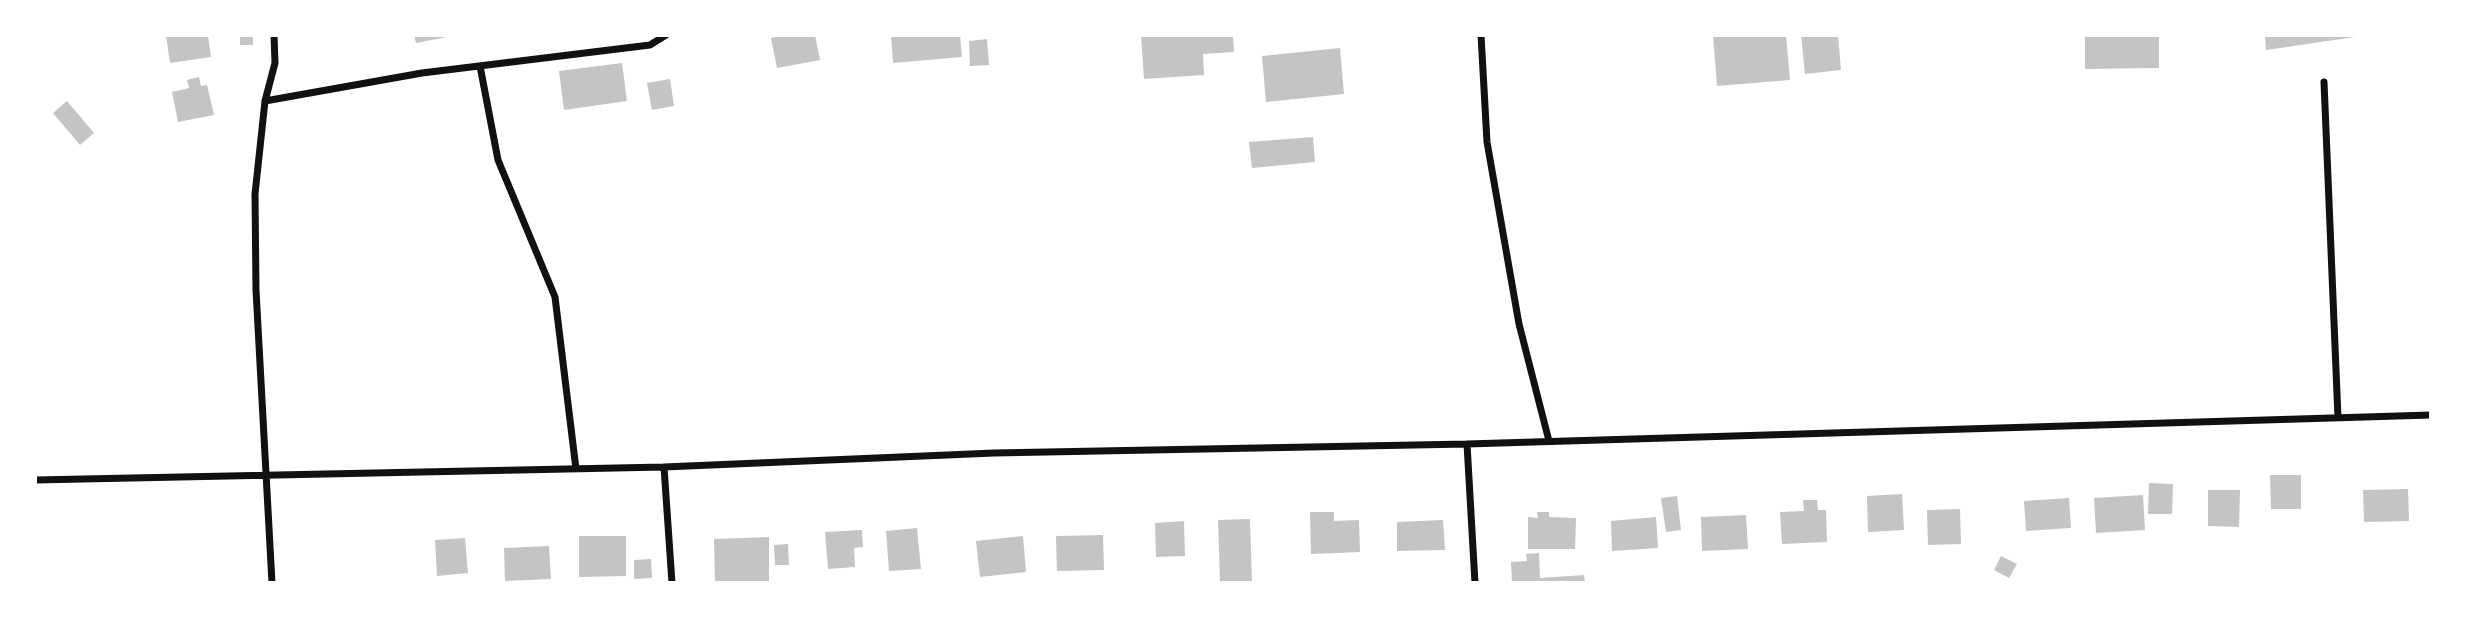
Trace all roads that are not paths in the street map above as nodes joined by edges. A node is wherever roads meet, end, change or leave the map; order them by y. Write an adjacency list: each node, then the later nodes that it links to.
1 (274, 35): 6 (street)
2 (666, 35): 4 (street)
3 (1481, 35): 9 (street)
4 (480, 66): 6 (street); 12 (street)
5 (2324, 82): 8 (street)
6 (265, 101): 13 (street)
7 (2431, 415): 8 (street)
8 (2338, 418): 9 (street)
9 (1549, 441): 10 (street)
10 (1467, 444): 11 (street); 17 (street)
11 (664, 467): 12 (street); 16 (street)
12 (576, 469): 13 (street)
13 (268, 477): 14 (street); 15 (street)
14 (35, 480)
15 (272, 583)
16 (672, 583)
17 (1475, 583)

